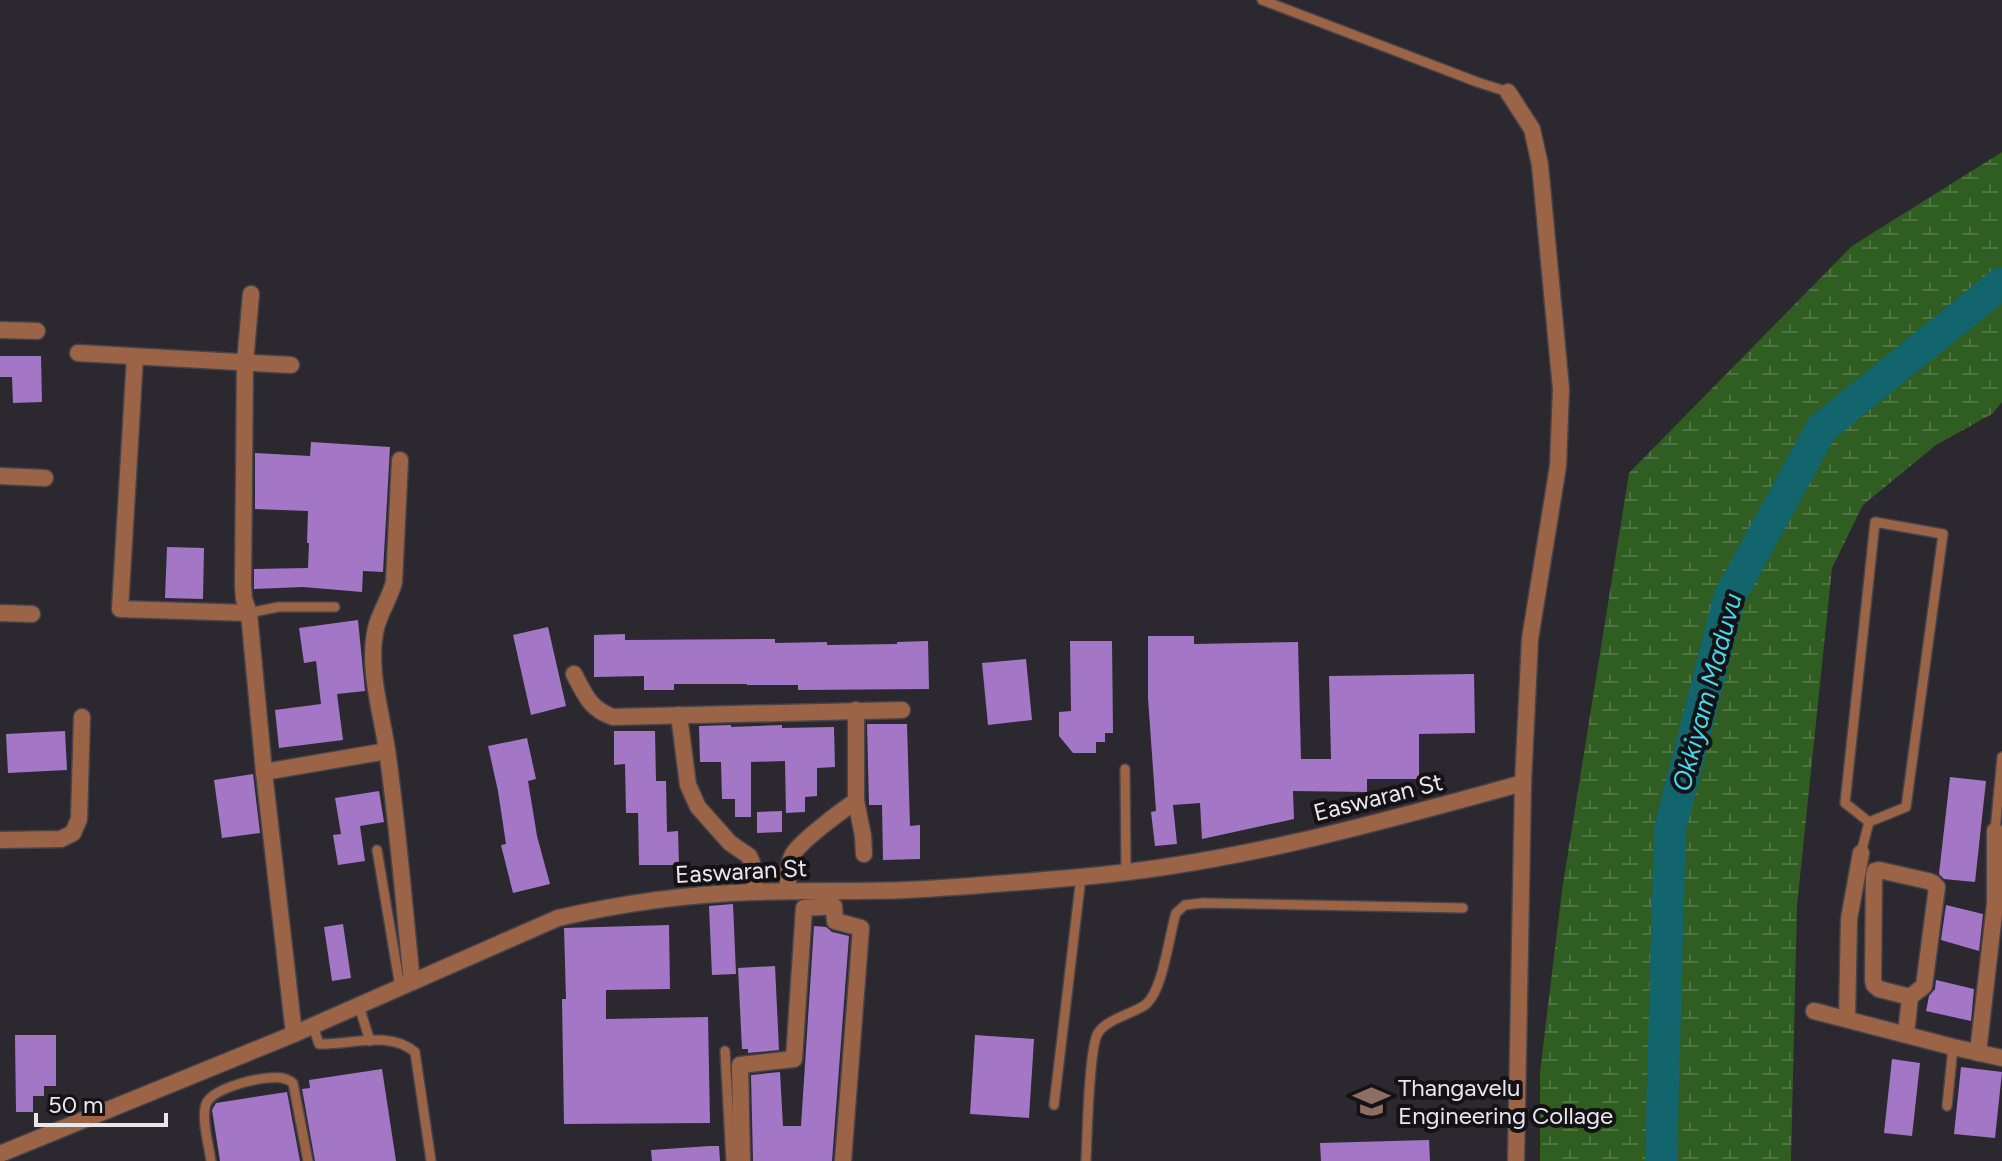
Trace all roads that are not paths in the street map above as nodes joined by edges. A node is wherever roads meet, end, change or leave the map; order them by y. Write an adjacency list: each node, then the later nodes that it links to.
1 (1266, 1): 2 (lane)
2 (1508, 92): 26 (street)
3 (251, 294): 8 (street)
4 (0, 330): 5 (street)
5 (37, 331)
6 (78, 353): 7 (street)
7 (135, 357): 8 (street); 15 (street)
8 (245, 363): 9 (street); 15 (street)
9 (291, 365)
10 (400, 460): 22 (street)
11 (0, 476): 12 (street)
12 (45, 478)
13 (335, 607): 15 (lane)
14 (0, 613): 16 (street)
15 (249, 613): 25 (street)
16 (32, 614)
17 (574, 674): 20 (street)
18 (856, 710): 19 (street); 20 (street); 27 (street)
19 (902, 710)
20 (679, 715): 37 (street)
21 (82, 717): 30 (street)
22 (387, 751): 25 (street); 40 (street)
23 (2002, 757): 29 (lane)
24 (1125, 769): 34 (lane)
25 (264, 772): 46 (street)
26 (1523, 783): 34 (street, Easwaran St); 63 (street)
27 (856, 801): 33 (street); 36 (street)
28 (1869, 822): 28 (lane); 32 (lane)
29 (1995, 831): 51 (street)
30 (0, 840)
31 (377, 850): 40 (lane)
32 (1861, 853): 44 (street)
33 (864, 854)
34 (1126, 872): 35 (street, Easwaran St)
35 (1081, 877): 38 (street, Easwaran St); 53 (lane)
36 (788, 891): 37 (street, Easwaran St); 38 (street, Easwaran St)
37 (756, 892): 40 (street, Easwaran St)
38 (812, 899): 60 (street); 61 (street)
39 (1463, 908): 62 (lane)
40 (406, 985): 42 (street, Easwaran St)
41 (1910, 997): 41 (street); 47 (street)
42 (359, 1006): 45 (street, Easwaran St); 48 (lane)
43 (1814, 1011): 44 (street)
44 (1847, 1019): 47 (street)
45 (313, 1026): 46 (street, Easwaran St); 48 (lane)
46 (294, 1034): 55 (street, Easwaran St)
47 (1906, 1034): 49 (street)
48 (370, 1041): 58 (lane)
49 (1953, 1047): 51 (street); 54 (lane)
50 (725, 1051): 59 (lane)
51 (1978, 1053): 52 (street)
52 (2002, 1058)
53 (1054, 1105)
54 (1947, 1106)
55 (0, 1154)
56 (211, 1161): 57 (lane)
57 (308, 1161)
58 (431, 1161)
59 (731, 1161)
60 (742, 1161)
61 (843, 1161)
62 (1086, 1161)
63 (1516, 1161)

